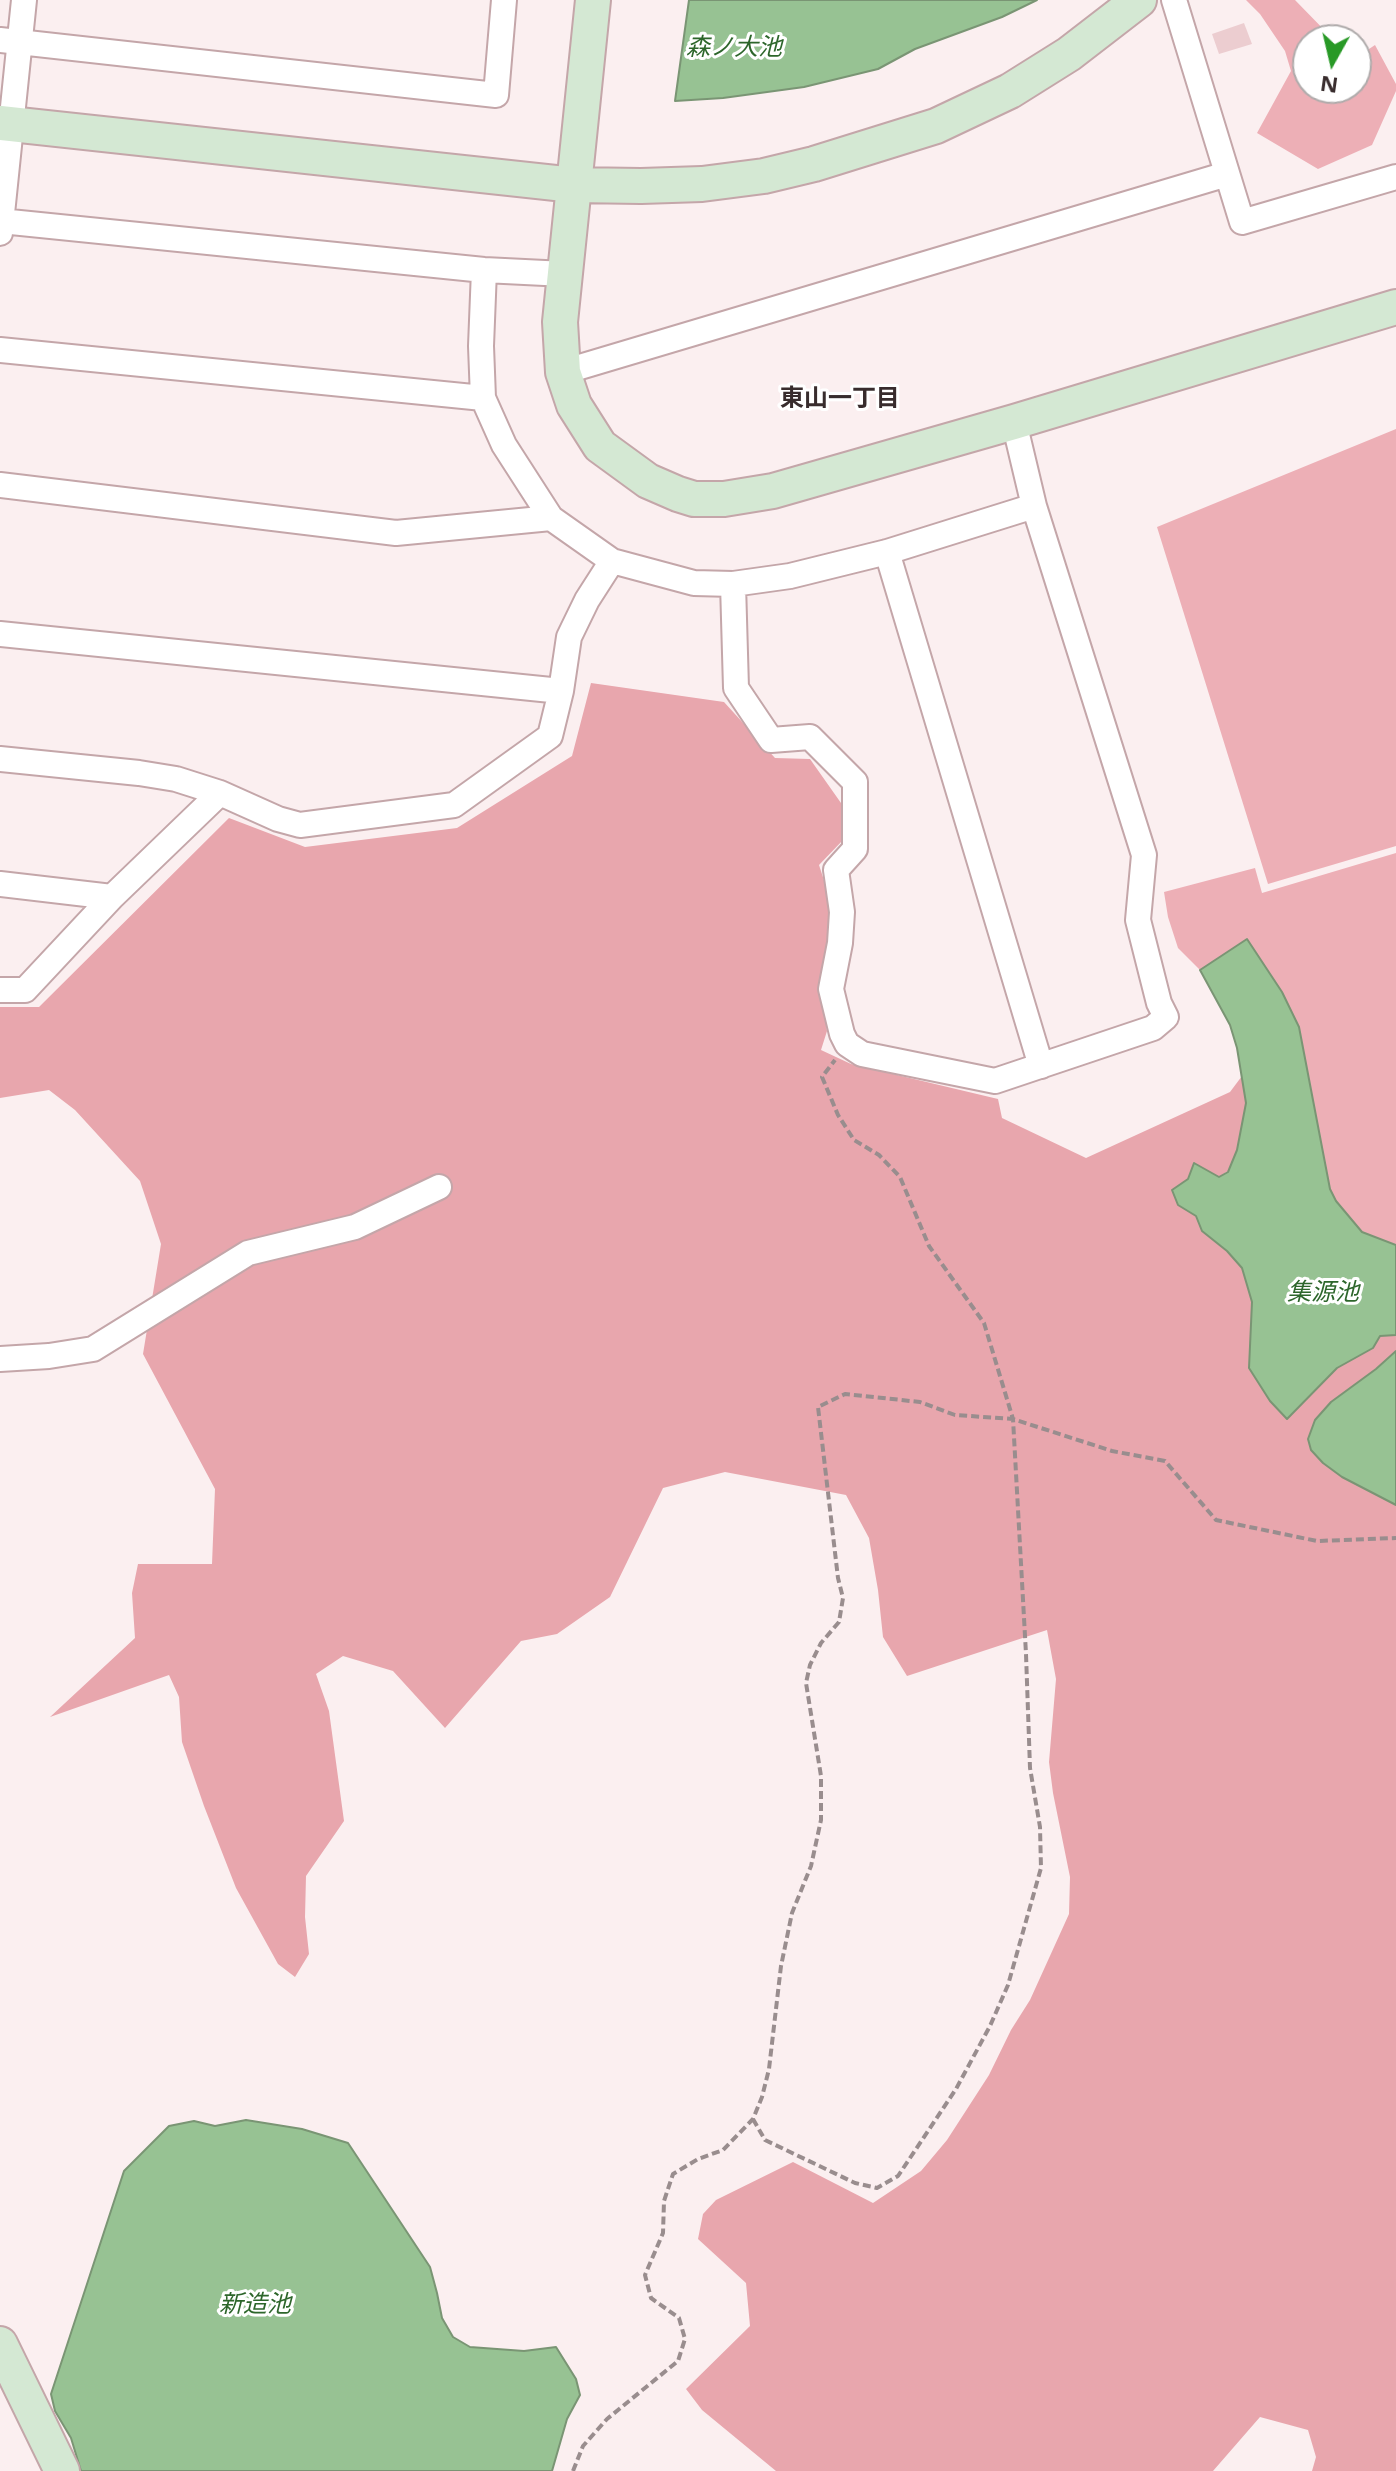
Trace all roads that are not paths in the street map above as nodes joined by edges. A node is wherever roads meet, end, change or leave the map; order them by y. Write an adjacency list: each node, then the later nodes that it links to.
1 (24, 0): 6 (street)
2 (504, 0): 6 (street)
3 (593, 0): 10 (street)
4 (1139, 0): 10 (street)
5 (1174, 0): 8 (street)
6 (10, 41): 7 (street)
7 (6, 123): 10 (street); 11 (street)
8 (1227, 174): 9 (street); 16 (street)
9 (1396, 177)
10 (574, 185): 13 (street)
11 (0, 225): 12 (street)
12 (484, 270): 13 (street); 17 (street)
13 (565, 274): 16 (street)
14 (1396, 307): 18 (street)
15 (0, 350): 17 (street)
16 (563, 372): 18 (street)
17 (483, 398): 21 (street)
18 (1014, 422): 20 (street)
19 (0, 485): 21 (street)
20 (1034, 506): 22 (street); 32 (street)
21 (551, 518): 23 (street)
22 (887, 552): 24 (street); 32 (street)
23 (612, 561): 24 (street); 26 (street)
24 (733, 584): 32 (street)
25 (0, 634): 26 (street)
26 (561, 691): 28 (street)
27 (0, 759): 28 (street)
28 (220, 793): 30 (street)
29 (0, 884): 30 (street)
30 (112, 897): 31 (street)
31 (0, 990)
32 (1041, 1066)
33 (439, 1187): 34 (street)
34 (0, 1359)
35 (0, 2344): 36 (street)
36 (62, 2471)

